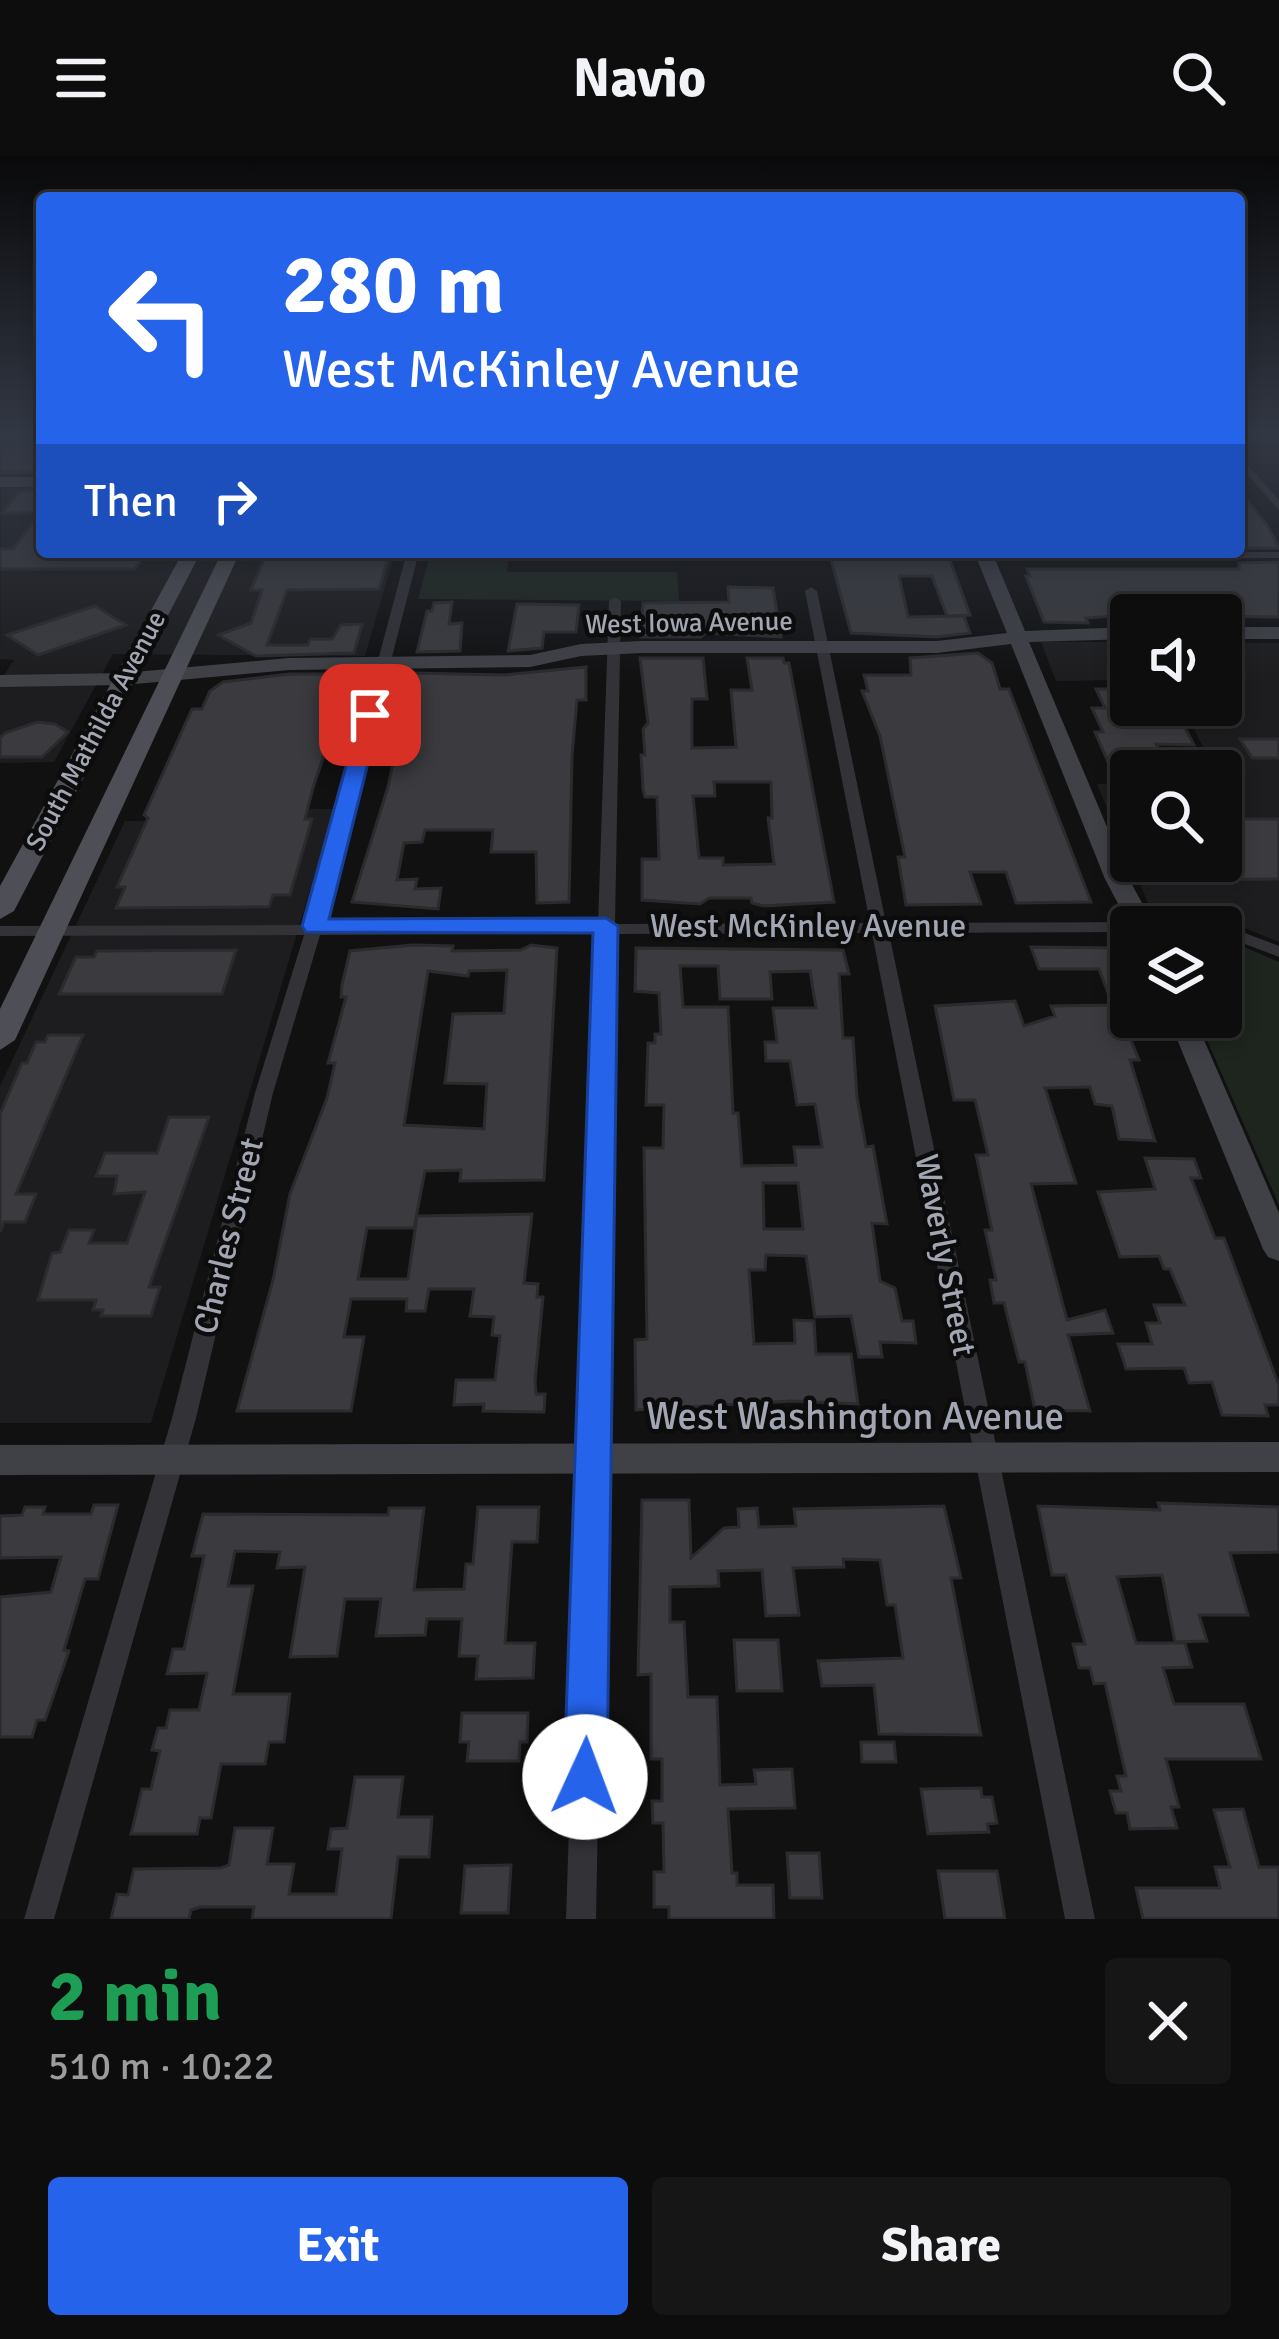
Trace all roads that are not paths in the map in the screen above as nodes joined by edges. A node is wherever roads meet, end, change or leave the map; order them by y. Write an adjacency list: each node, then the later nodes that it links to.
1 (1245, 555): 2 (street)
2 (1279, 555)
3 (189, 558): 18 (main road, South Mathilda Avenue)
4 (228, 558): 17 (main road, South Mathilda Avenue)
5 (411, 558): 15 (street, Charles Street)
6 (986, 558): 12 (street)
7 (811, 591): 13 (street, Waverly Street)
8 (615, 601): 14 (street)
9 (1242, 632): 10 (street)
10 (1279, 633)
11 (1110, 634): 12 (street, West Iowa Avenue)
12 (1018, 636): 13 (street, West Iowa Avenue); 20 (street)
13 (821, 647): 14 (street, West Iowa Avenue); 24 (street, Waverly Street)
14 (613, 648): 15 (street, West Iowa Avenue); 23 (street)
15 (384, 662): 17 (street, West Iowa Avenue); 22 (street, Charles Street)
16 (0, 668): 18 (street, West Iowa Avenue)
17 (176, 670): 18 (street, West Iowa Avenue); 26 (main road, South Mathilda Avenue)
18 (127, 674): 19 (street, West Iowa Avenue); 21 (main road, South Mathilda Avenue)
19 (0, 681)
20 (1132, 906)
21 (0, 911)
22 (314, 926): 23 (street, West McKinley Avenue); 26 (street, West McKinley Avenue); 36 (street, Charles Street)
23 (606, 926): 24 (street, West McKinley Avenue); 34 (street)
24 (878, 927): 25 (street, West McKinley Avenue); 35 (street, Waverly Street)
25 (1110, 927)
26 (51, 930): 27 (street, West McKinley Avenue); 31 (main road, South Mathilda Avenue)
27 (0, 931)
28 (1242, 937): 29 (street)
29 (1279, 952)
30 (1189, 1038): 32 (street)
31 (0, 1040)
32 (1279, 1249)
33 (1279, 1457): 35 (street, West Washington Avenue)
34 (594, 1458): 35 (street, West Washington Avenue); 36 (street, West Washington Avenue); 39 (street)
35 (986, 1458): 40 (street, Waverly Street)
36 (172, 1459): 37 (street, West Washington Avenue); 38 (street, Charles Street)
37 (0, 1460)
38 (39, 1919)
39 (581, 1919)
40 (1081, 1919)

